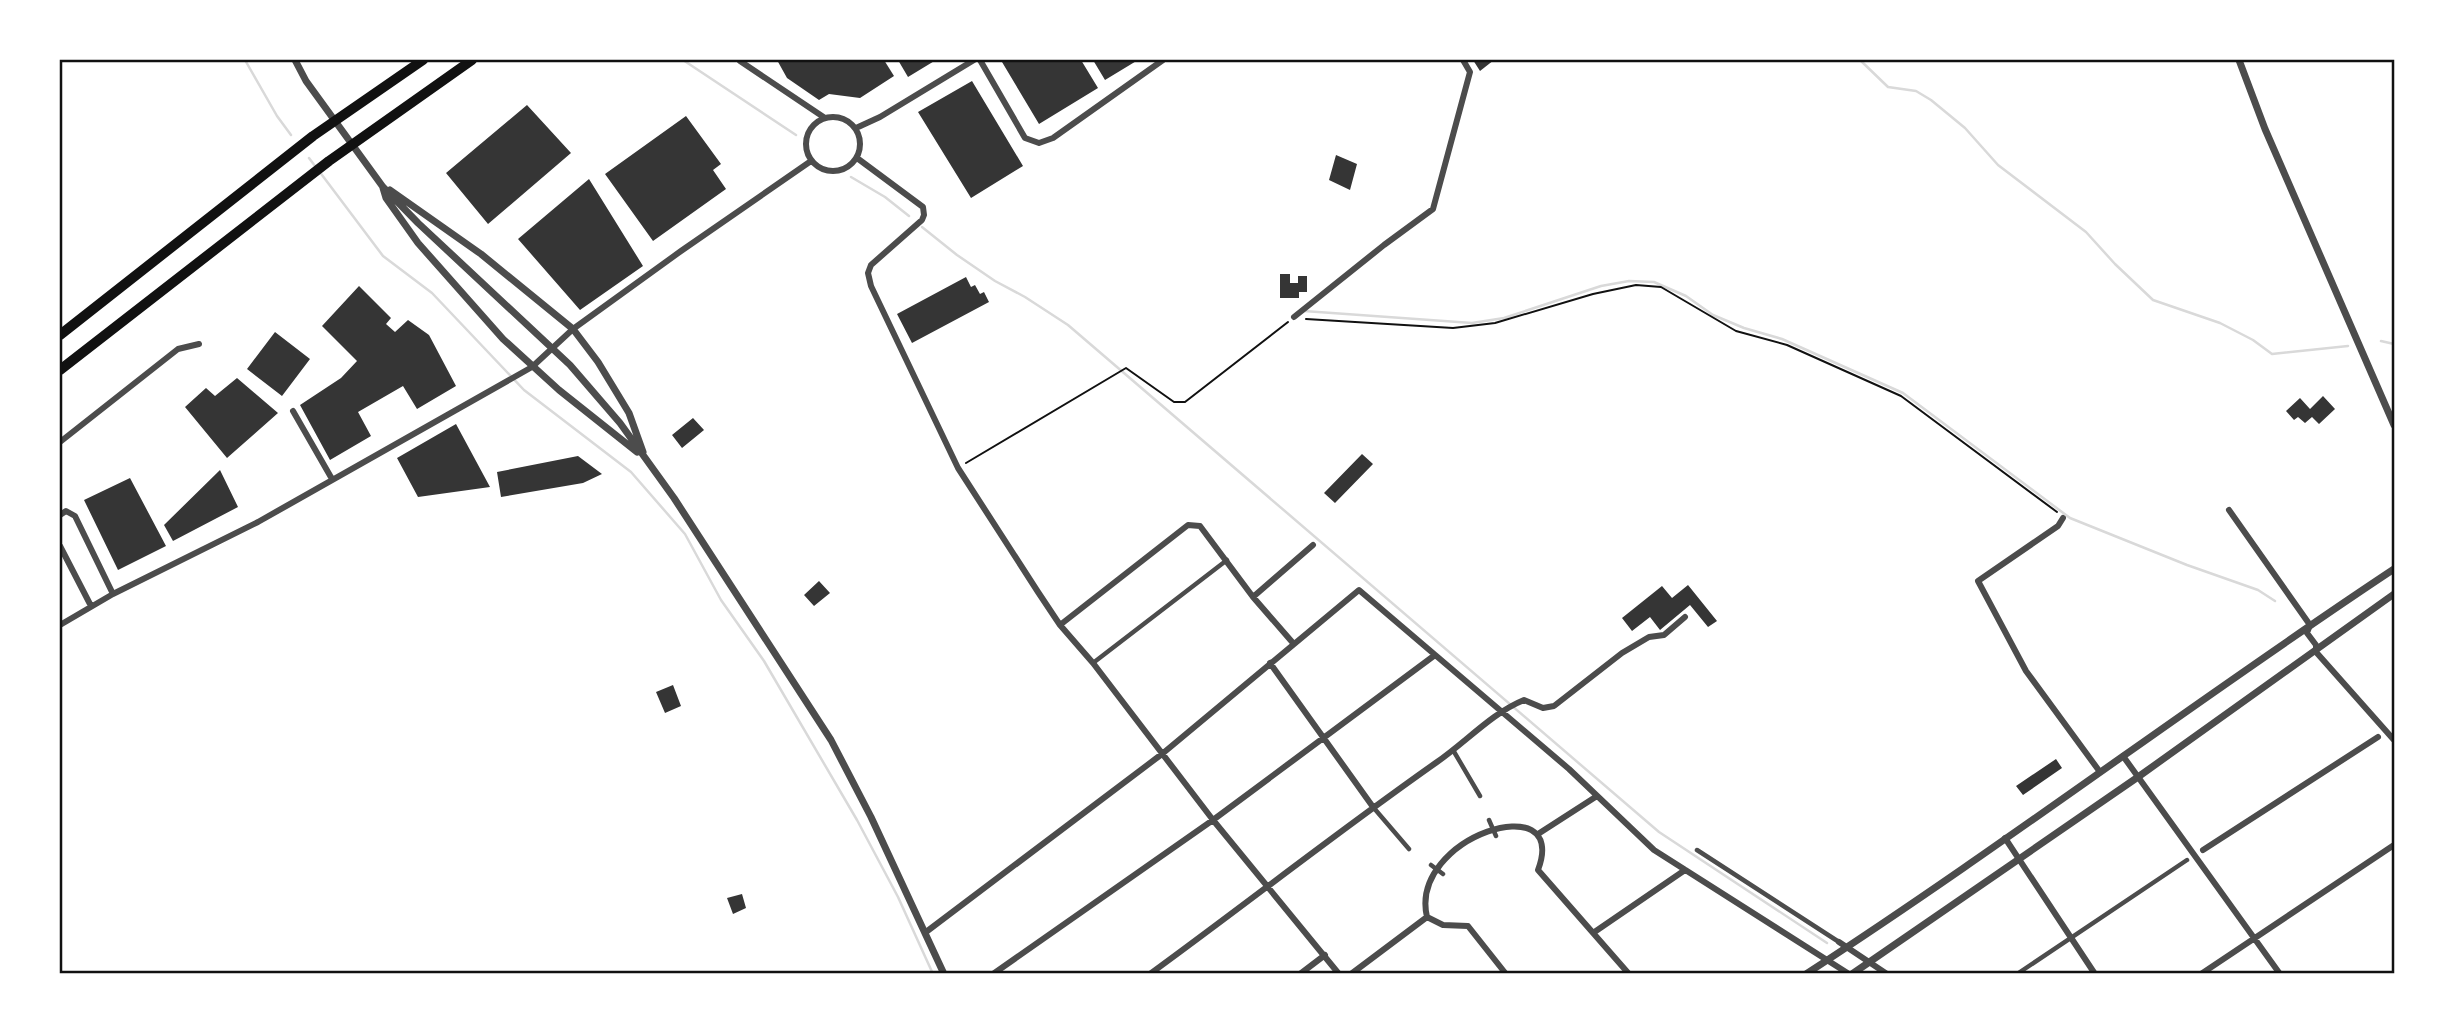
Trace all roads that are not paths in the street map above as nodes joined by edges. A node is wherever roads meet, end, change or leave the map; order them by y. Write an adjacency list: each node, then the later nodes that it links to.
1 (295, 60): 14 (street)
2 (423, 60): 17 (highway)
3 (472, 60): 20 (highway)
4 (974, 60): 11 (street)
5 (980, 60): 6 (street)
6 (1163, 60)
7 (1463, 60): 15 (street)
8 (2239, 60): 22 (street)
9 (740, 61): 10 (street)
10 (825, 118): 11 (street); 13 (street)
11 (856, 128): 12 (street)
12 (857, 158): 13 (street); 39 (street)
13 (811, 161): 16 (street)
14 (383, 187): 16 (street); 19 (street); 24 (street)
15 (1294, 317)
16 (573, 329): 19 (street); 24 (street)
17 (60, 335)
18 (199, 344): 23 (street)
19 (533, 367): 24 (street); 25 (street)
20 (60, 370)
21 (293, 411): 25 (street)
22 (2395, 425)
23 (60, 442)
24 (646, 459): 72 (street)
25 (332, 478): 33 (street)
26 (2229, 510): 40 (street)
27 (60, 515): 33 (street)
28 (2063, 518): 53 (street)
29 (1313, 545): 35 (street)
30 (60, 546): 36 (street)
31 (1227, 560): 35 (street); 39 (street); 44 (street)
32 (2395, 569): 40 (street)
33 (113, 594): 36 (street)
34 (2395, 594): 42 (street)
35 (1253, 597): 41 (street)
36 (91, 606): 38 (street)
37 (1685, 617): 46 (street)
38 (60, 625)
39 (1060, 625): 44 (street)
40 (2310, 625): 42 (street); 52 (street)
41 (1293, 643): 43 (street); 45 (street)
42 (2316, 652): 49 (street); 54 (street)
43 (1435, 655): 46 (street); 47 (street)
44 (1093, 663): 51 (street)
45 (1270, 663): 47 (street); 51 (street)
46 (1502, 712): 50 (street); 56 (street)
47 (1323, 736): 57 (street); 58 (street)
48 (2378, 737): 66 (street)
49 (2395, 740)
50 (1453, 750): 55 (street); 57 (street)
51 (1162, 754): 58 (street); 72 (street)
52 (2123, 756): 53 (street); 54 (street)
53 (2100, 772): 62 (street)
54 (2138, 777): 67 (street); 75 (street)
55 (1480, 796)
56 (1597, 796): 61 (street); 69 (street)
57 (1373, 807): 64 (street); 70 (street)
58 (1213, 820): 70 (street); 82 (street)
59 (1489, 820): 60 (street)
60 (1495, 832): 61 (street); 71 (street)
61 (1538, 834): 73 (street)
62 (2005, 838): 67 (street); 77 (street)
63 (2395, 845): 75 (street)
64 (1409, 849)
65 (1697, 850): 76 (street)
66 (2203, 850)
67 (2018, 859): 74 (street); 80 (street)
68 (2187, 860): 74 (street)
69 (1685, 870): 73 (street); 79 (street)
70 (1270, 887): 78 (street); 83 (street)
71 (1427, 917): 86 (street); 87 (street)
72 (926, 932): 81 (street)
73 (1593, 933): 88 (street)
74 (2070, 938): 92 (street); 93 (street)
75 (2256, 939): 94 (street); 95 (street)
76 (1839, 942): 77 (street)
77 (1847, 947): 79 (street); 80 (street)
78 (1325, 955): 84 (street); 85 (street)
79 (1826, 961): 89 (street); 90 (street)
80 (1868, 961): 90 (street); 91 (street)
81 (944, 974)
82 (993, 974)
83 (1150, 974)
84 (1300, 974)
85 (1339, 974)
86 (1350, 974)
87 (1506, 974)
88 (1629, 974)
89 (1807, 974)
90 (1851, 974)
91 (1886, 974)
92 (2017, 974)
93 (2095, 974)
94 (2200, 974)
95 (2280, 974)

